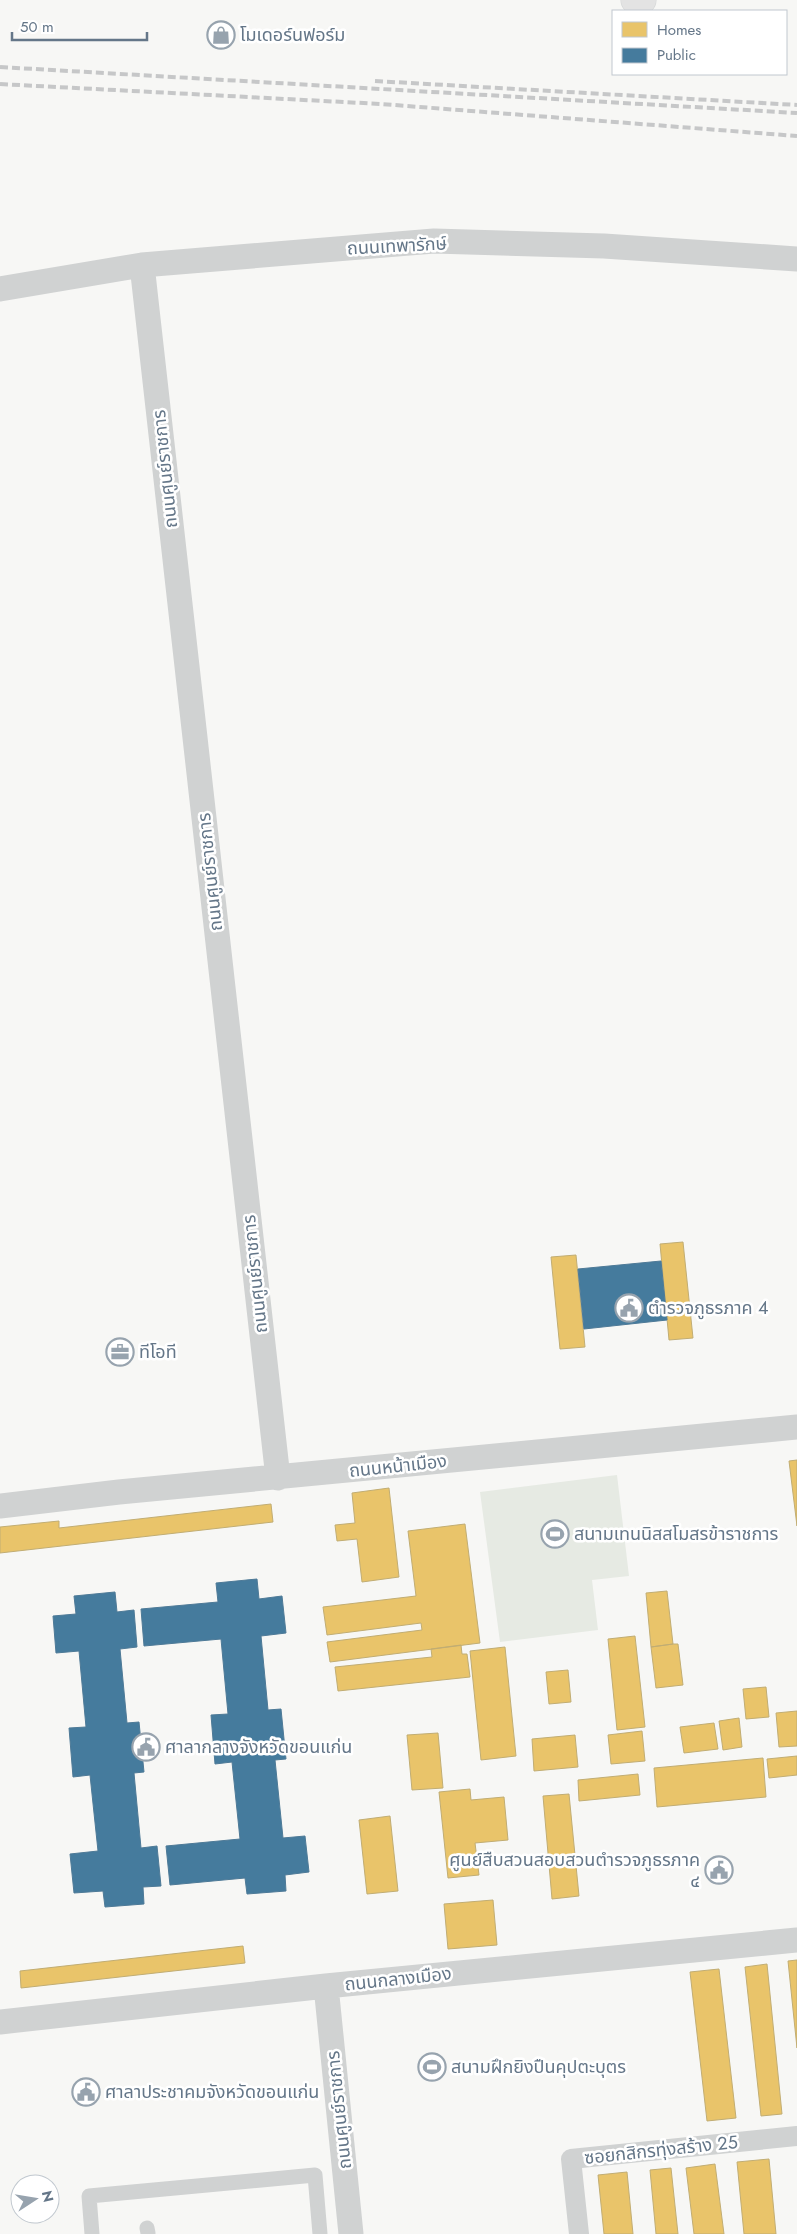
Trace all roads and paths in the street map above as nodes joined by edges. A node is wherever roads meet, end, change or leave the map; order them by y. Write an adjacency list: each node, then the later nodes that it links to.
1 (635, 0): 2 (main road)
2 (642, 0)
3 (797, 259): 4 (street, ถนนเทพารักษ์)
4 (142, 265): 5 (street, ถนนเทพารักษ์); 7 (street, ถนนศูนย์ราชการ)
5 (0, 289)
6 (797, 1427): 7 (street, ถนนหน้าเมือง)
7 (278, 1478): 8 (street, ถนนหน้าเมือง)
8 (0, 1506)
9 (797, 1940): 10 (street, ถนนกลางเมือง)
10 (326, 1986): 11 (street, ถนนกลางเมือง); 15 (street, ถนนศูนย์ราชการ)
11 (0, 2022)
12 (797, 2136): 16 (street, ซอยกสิกรทุ่งสร้าง 25)
13 (92, 2234): 14 (street)
14 (320, 2234)
15 (351, 2234)
16 (579, 2234)

